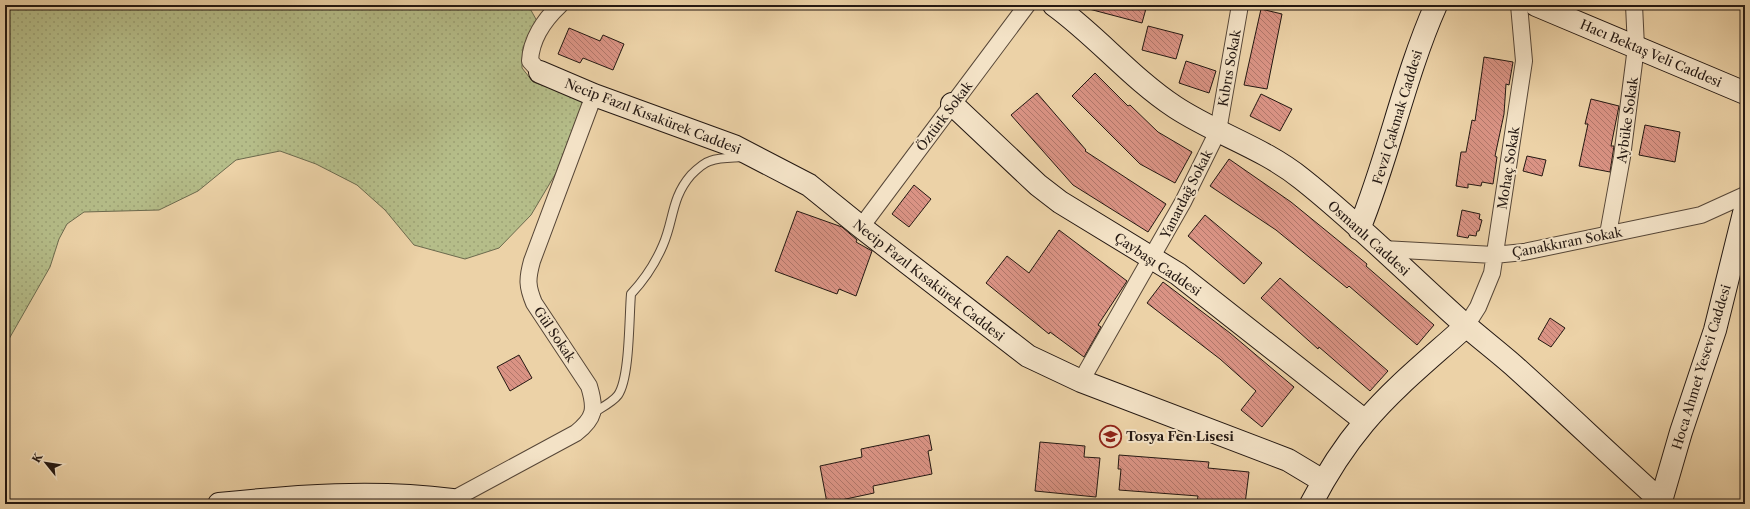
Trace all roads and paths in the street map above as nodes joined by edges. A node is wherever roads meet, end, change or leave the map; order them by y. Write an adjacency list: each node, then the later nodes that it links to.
1 (1027, 5): 13 (street, Öztürk Sokak)
2 (1054, 5): 14 (street, Osmanlı Caddesi)
3 (1240, 5): 14 (street, Kıbrıs Sokak)
4 (1436, 5): 19 (street, Fevzi Çakmak Caddesi)
5 (1519, 5): 22 (street, Mohaç Sokak)
6 (1536, 5): 9 (street, Hacı Bektaş Veli Caddesi)
7 (1634, 5): 9 (street, Aybüke Sokak)
8 (550, 9): 10 (street)
9 (1636, 47): 11 (street, Hacı Bektaş Veli Caddesi); 20 (street, Aybüke Sokak)
10 (540, 72): 12 (street, Necip Fazıl Kısakürek Caddesi)
11 (1745, 93)
12 (594, 95): 15 (street, Necip Fazıl Kısakürek Caddesi); 26 (street, Gül Sokak)
13 (952, 104): 18 (street, Öztürk Sokak); 23 (street, Çaybaşı Caddesi)
14 (1218, 131): 19 (street, Osmanlı Caddesi); 23 (street, Yanardağ Sokak)
15 (753, 156): 18 (street, Necip Fazıl Kısakürek Caddesi); 26 (lane)
16 (1745, 195): 20 (street, Çanakkıran Sokak)
17 (1745, 209): 30 (street, Hoca Ahmet Yesevi Caddesi)
18 (861, 228): 25 (street, Necip Fazıl Kısakürek Caddesi)
19 (1359, 228): 21 (street, Osmanlı Caddesi)
20 (1608, 234): 22 (street, Çanakkıran Sokak)
21 (1383, 249): 22 (street, Çanakkıran Sokak); 24 (street, Osmanlı Caddesi)
22 (1494, 255): 24 (street, Mohaç Sokak)
23 (1153, 257): 25 (street, Yanardağ Sokak); 27 (street, Çaybaşı Caddesi)
24 (1466, 326): 27 (street); 30 (street, Osmanlı Caddesi)
25 (1081, 381): 28 (street, Necip Fazıl Kısakürek Caddesi)
26 (593, 413): 29 (street)
27 (1365, 421): 28 (street)
28 (1322, 481): 32 (street)
29 (454, 502): 31 (street)
30 (1662, 503)
31 (219, 504)
32 (1311, 504)

